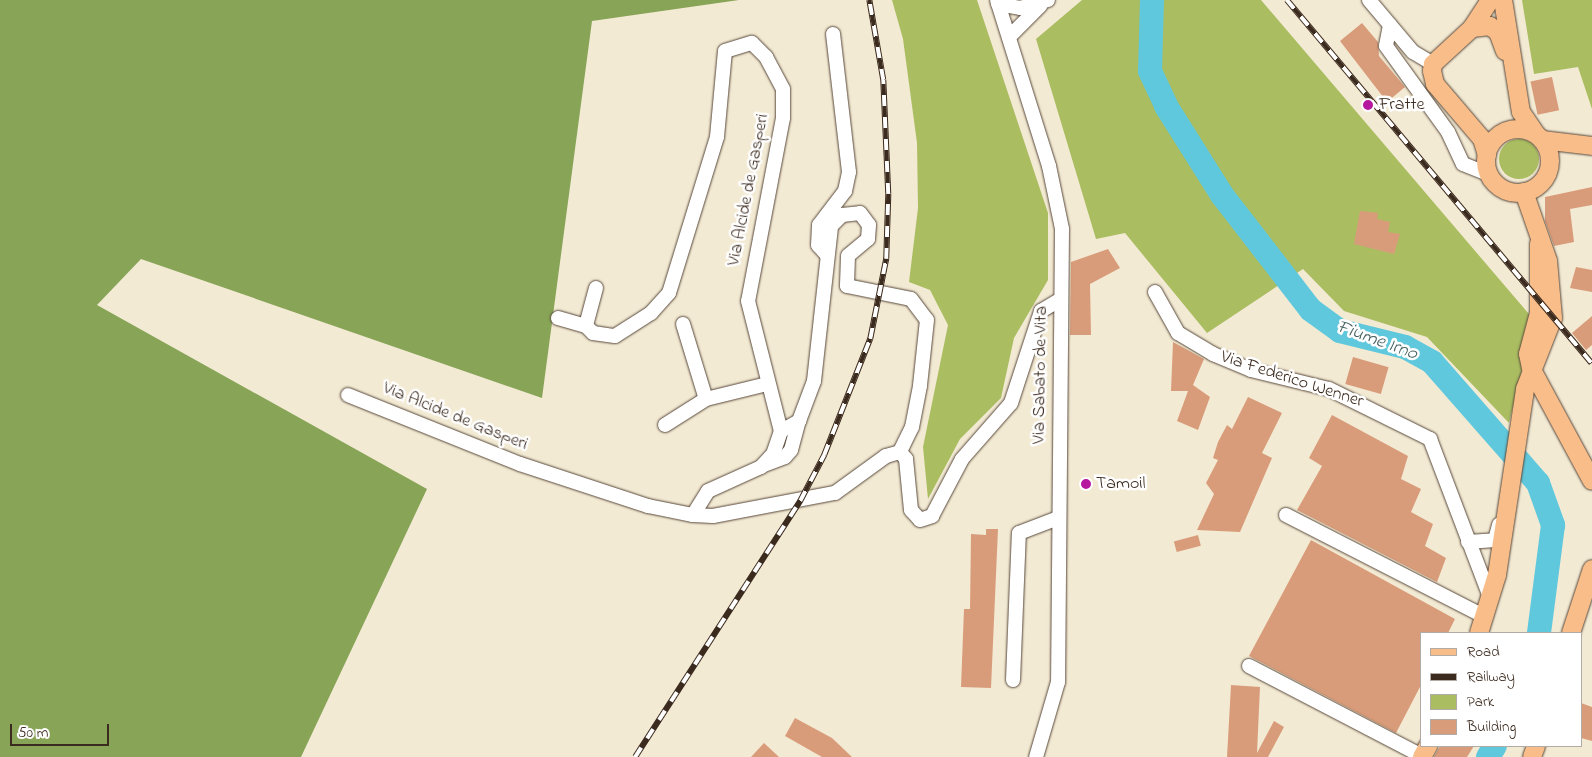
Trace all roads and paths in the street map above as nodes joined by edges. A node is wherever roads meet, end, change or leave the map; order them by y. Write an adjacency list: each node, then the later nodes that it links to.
1 (1370, 0): 6 (street)
2 (1490, 0): 7 (main road)
3 (1503, 0): 11 (main road)
4 (998, 2): 5 (street); 9 (street, Via Sabato de Vita)
5 (1044, 3): 9 (street)
6 (1390, 25): 10 (street); 15 (street)
7 (1472, 28): 10 (main road); 11 (main road)
8 (833, 34): 17 (street)
9 (1009, 38): 20 (street, Via Sabato de Vita)
10 (1433, 64): 14 (main road)
11 (1517, 93): 12 (main road)
12 (1539, 137): 13 (main road); 14 (main road); 16 (main road)
13 (1592, 146)
14 (1487, 155): 15 (main road)
15 (1490, 175): 16 (main road)
16 (1524, 192): 24 (main road)
17 (826, 255): 28 (street); 31 (street)
18 (596, 288): 23 (street)
19 (1155, 292): 38 (street, Via Federico Wenner)
20 (1061, 299): 31 (street); 37 (street, Via Sabato de Vita)
21 (558, 318): 23 (street)
22 (683, 324): 27 (street)
23 (586, 326): 25 (street, Via Alcide de Gasperi)
24 (1531, 368): 33 (main road); 34 (main road)
25 (767, 384): 27 (street); 30 (street, Via Alcide de Gasperi)
26 (348, 395): 35 (street, Via Alcide de Gasperi)
27 (706, 399): 29 (street)
28 (799, 421): 30 (street); 32 (street)
29 (665, 425)
30 (781, 431): 32 (street)
31 (900, 452): 35 (street, Via Alcide de Gasperi)
32 (761, 467): 35 (street)
33 (1592, 481)
34 (1510, 486): 38 (street); 40 (main road)
35 (693, 515)
36 (1286, 515): 41 (street)
37 (1058, 518): 44 (street); 46 (street, Via Sabato de Vita)
38 (1468, 542): 40 (street, Via Federico Wenner)
39 (1592, 569): 42 (main road)
40 (1490, 597): 41 (main road)
41 (1482, 625)
42 (1571, 632)
43 (1249, 666): 45 (street)
44 (1012, 680)
45 (1424, 753)
46 (1036, 757)

